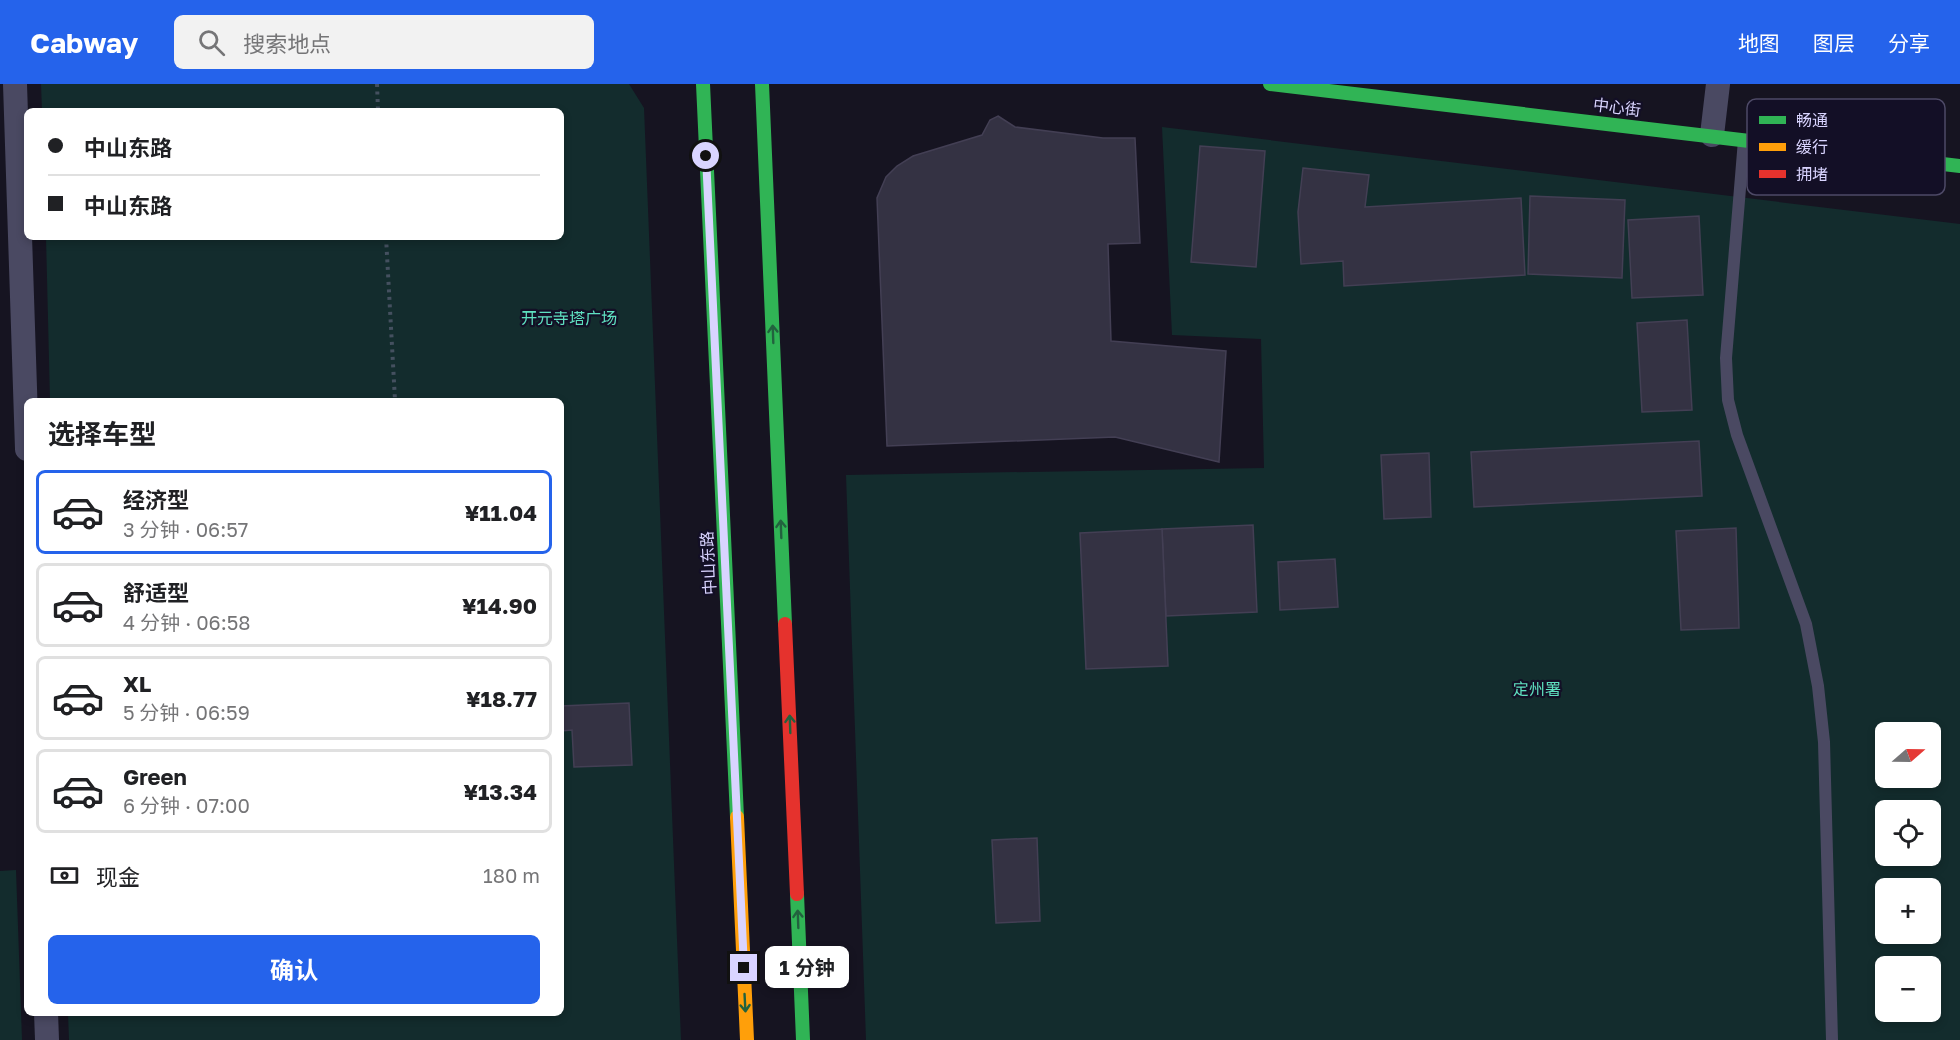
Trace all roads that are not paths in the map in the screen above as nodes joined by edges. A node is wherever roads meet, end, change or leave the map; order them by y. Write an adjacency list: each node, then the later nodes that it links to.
1 (15, 84): 11 (street)
2 (703, 84): 14 (main road, 中山东路, one-way to 14)
3 (762, 84): 15 (main road, one-way to 3)
4 (1270, 84): 6 (main road, 中心街)
5 (1718, 84): 6 (street)
6 (1712, 135): 7 (main road, 中心街)
7 (1744, 139): 8 (main road, 中心街); 16 (lane)
8 (1747, 139)
9 (1945, 164): 10 (main road, 中心街)
10 (1960, 166)
11 (25, 398)
12 (46, 1016): 13 (street)
13 (46, 1040)
14 (747, 1040)
15 (803, 1040)
16 (1832, 1040)

